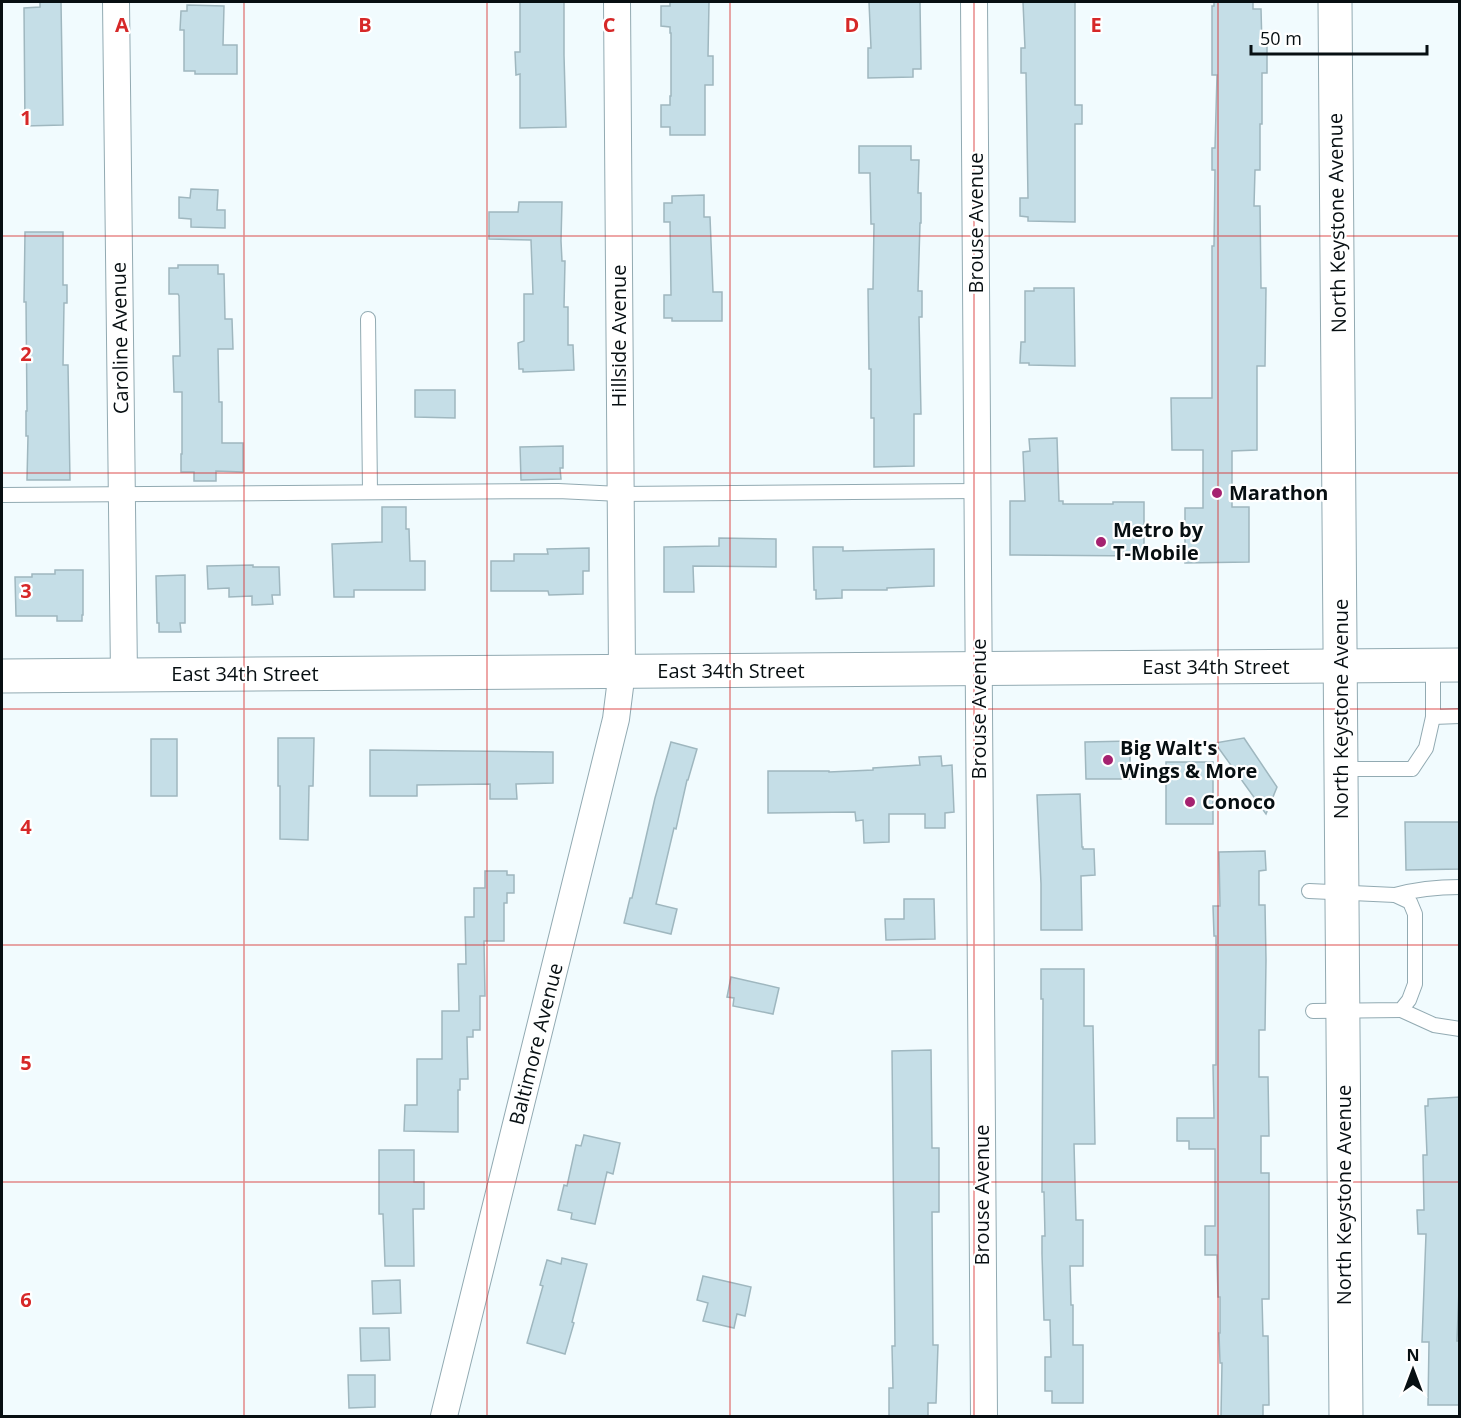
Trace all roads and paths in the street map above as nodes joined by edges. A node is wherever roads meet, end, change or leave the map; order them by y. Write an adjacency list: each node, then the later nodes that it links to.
1 (116, 2): 8 (street, Caroline Avenue)
2 (617, 2): 10 (street, Hillside Avenue)
3 (974, 2): 6 (street, Brouse Avenue)
4 (1335, 2): 12 (main road, North Keystone Avenue)
5 (368, 319): 7 (lane)
6 (977, 491): 10 (lane); 13 (street, Brouse Avenue)
7 (370, 492): 8 (lane); 10 (lane)
8 (122, 493): 9 (lane); 15 (street, Caroline Avenue)
9 (2, 495)
10 (620, 495): 14 (street, Hillside Avenue)
11 (1446, 665): 12 (main road, East 34th Street); 18 (lane)
12 (1340, 666): 13 (main road, East 34th Street); 19 (main road, North Keystone Avenue)
13 (979, 669): 14 (main road, East 34th Street); 28 (street, Brouse Avenue)
14 (622, 671): 15 (main road, East 34th Street); 27 (street, Baltimore Avenue)
15 (124, 675): 16 (main road, East 34th Street)
16 (2, 676)
17 (1460, 716): 18 (lane)
18 (1433, 717): 19 (lane)
19 (1341, 770): 22 (main road, North Keystone Avenue)
20 (1460, 887): 23 (lane)
21 (1309, 891): 22 (lane)
22 (1342, 892): 23 (lane); 24 (main road, North Keystone Avenue)
23 (1395, 895): 25 (lane)
24 (1328, 1010): 25 (lane); 29 (main road, North Keystone Avenue)
25 (1401, 1010): 26 (lane)
26 (1460, 1029)
27 (444, 1416)
28 (984, 1416)
29 (1346, 1416)

